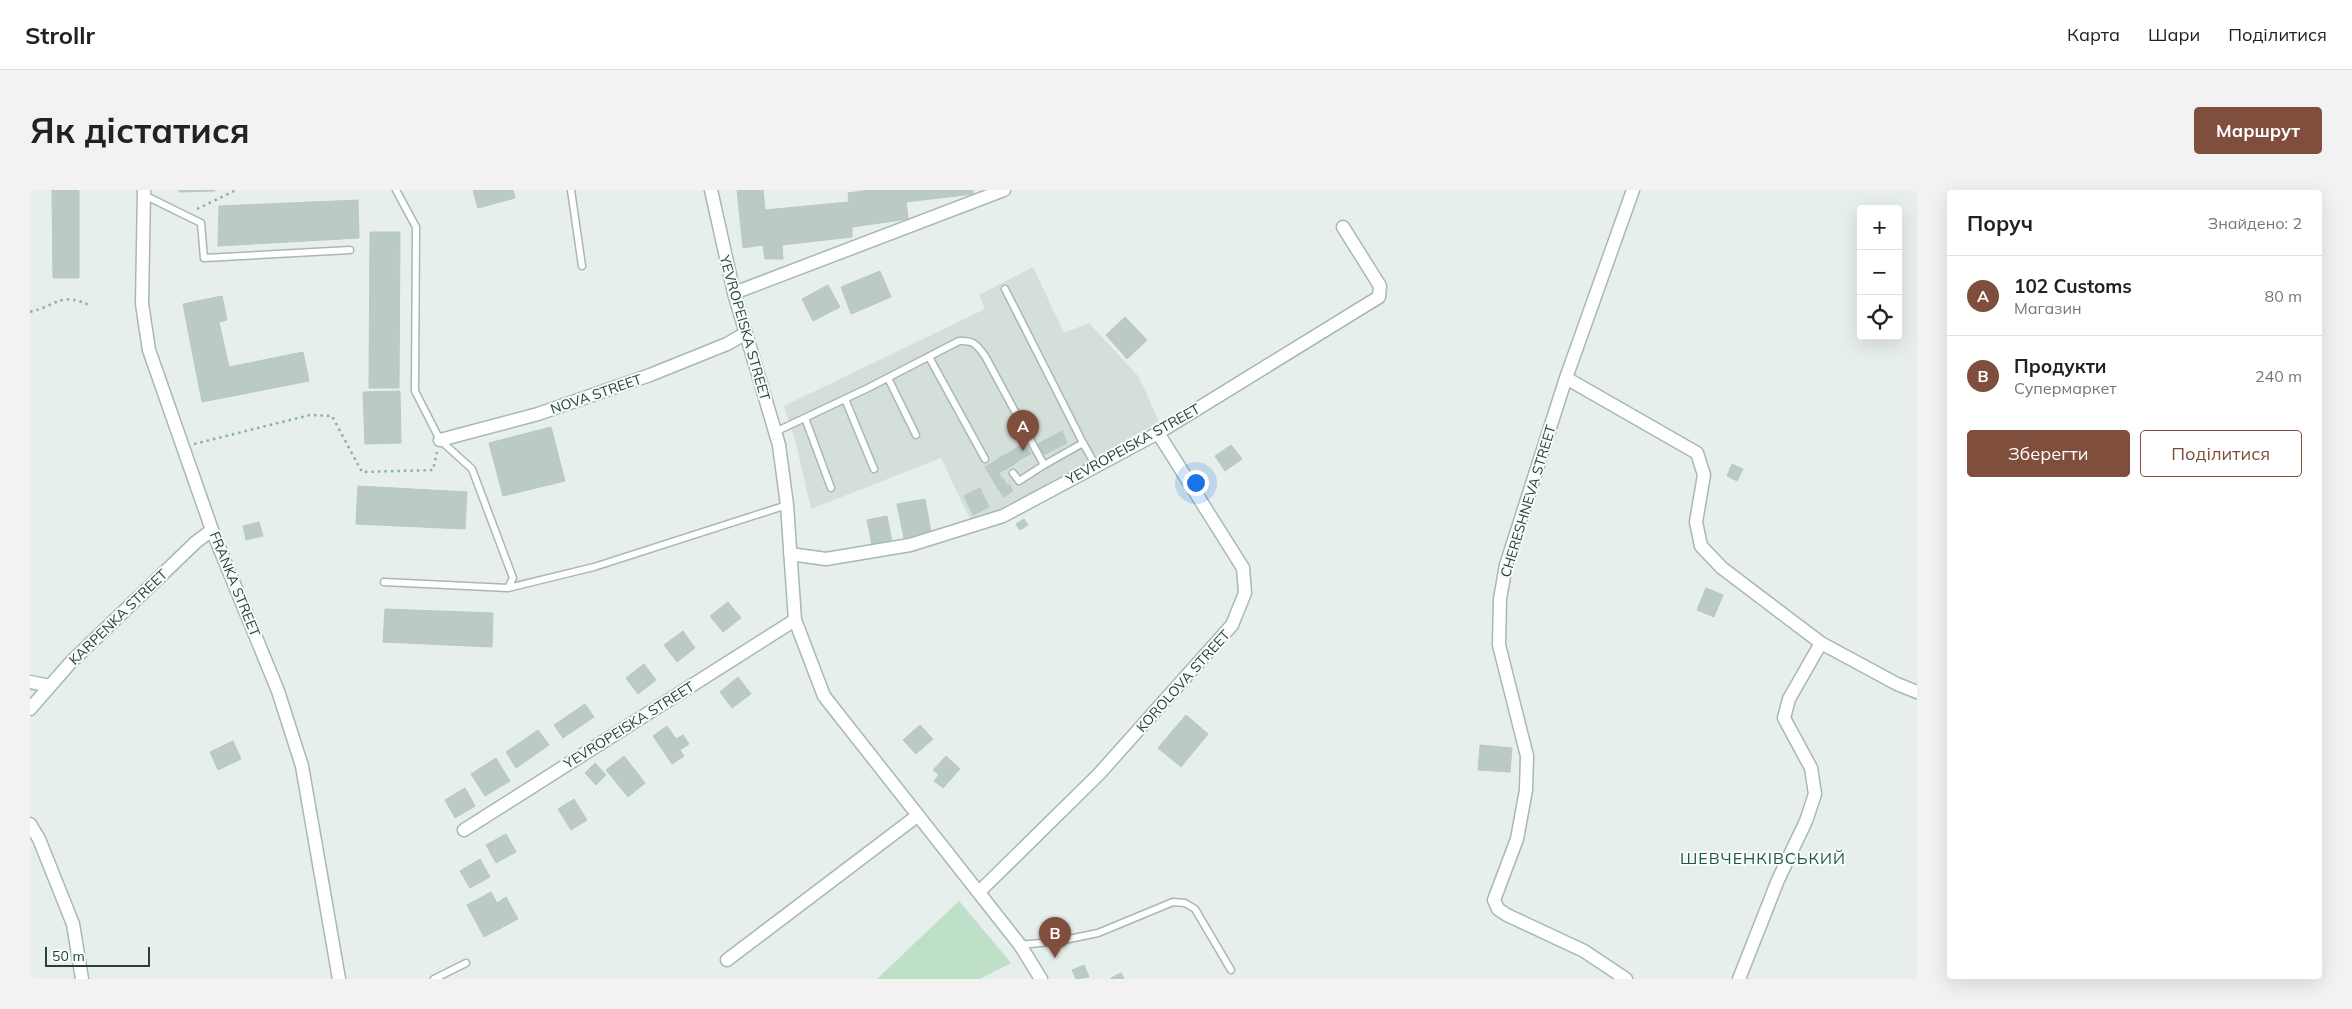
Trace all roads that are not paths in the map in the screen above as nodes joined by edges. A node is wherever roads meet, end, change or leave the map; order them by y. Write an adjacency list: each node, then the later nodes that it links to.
1 (396, 190): 21 (lane)
2 (571, 190): 9 (lane)
3 (711, 190): 11 (street, YEVROPEISKA STREET)
4 (1004, 190): 11 (street)
5 (1633, 190): 15 (street, CHERESHNEVA STREET)
6 (144, 193): 8 (lane); 30 (street, FRANKA STREET)
7 (1343, 227): 19 (street, YEVROPEISKA STREET)
8 (350, 250)
9 (582, 266)
10 (1005, 289): 22 (lane)
11 (734, 293): 12 (street, YEVROPEISKA STREET)
12 (746, 333): 18 (street, YEVROPEISKA STREET); 21 (street, NOVA STREET)
13 (929, 357): 14 (lane); 23 (lane); 25 (lane)
14 (888, 378): 16 (lane); 20 (lane)
15 (1566, 378): 35 (street); 52 (street, CHERESHNEVA STREET)
16 (844, 399): 17 (lane); 26 (lane)
17 (805, 418): 18 (lane); 28 (lane)
18 (775, 432): 29 (street, YEVROPEISKA STREET)
19 (1158, 433): 31 (street, YEVROPEISKA STREET); 43 (street, KOROLOVA STREET)
20 (916, 435)
21 (440, 440): 33 (lane)
22 (1083, 443): 24 (lane); 25 (lane)
23 (985, 459)
24 (1092, 459)
25 (1044, 465): 27 (lane)
26 (874, 469)
27 (1013, 473)
28 (831, 488)
29 (787, 505): 31 (street, YEVROPEISKA STREET); 33 (lane)
30 (212, 530): 37 (street, KARPENKA STREET); 49 (street, FRANKA STREET)
31 (790, 554): 34 (street, YEVROPEISKA STREET)
32 (384, 582): 33 (lane)
33 (508, 588)
34 (795, 620): 40 (street, YEVROPEISKA STREET); 42 (street, YEVROPEISKA STREET)
35 (1821, 643): 38 (street); 53 (street)
36 (30, 682): 37 (street)
37 (50, 686): 39 (street, KARPENKA STREET)
38 (1917, 692)
39 (30, 709)
40 (917, 816): 43 (street, YEVROPEISKA STREET); 45 (street)
41 (30, 824): 48 (street)
42 (464, 830)
43 (979, 892): 44 (street, YEVROPEISKA STREET)
44 (1020, 946): 47 (lane); 51 (street, YEVROPEISKA STREET)
45 (727, 960)
46 (466, 962): 50 (lane)
47 (1231, 970)
48 (82, 979)
49 (339, 979)
50 (434, 979)
51 (1041, 979)
52 (1626, 979)
53 (1739, 979)

